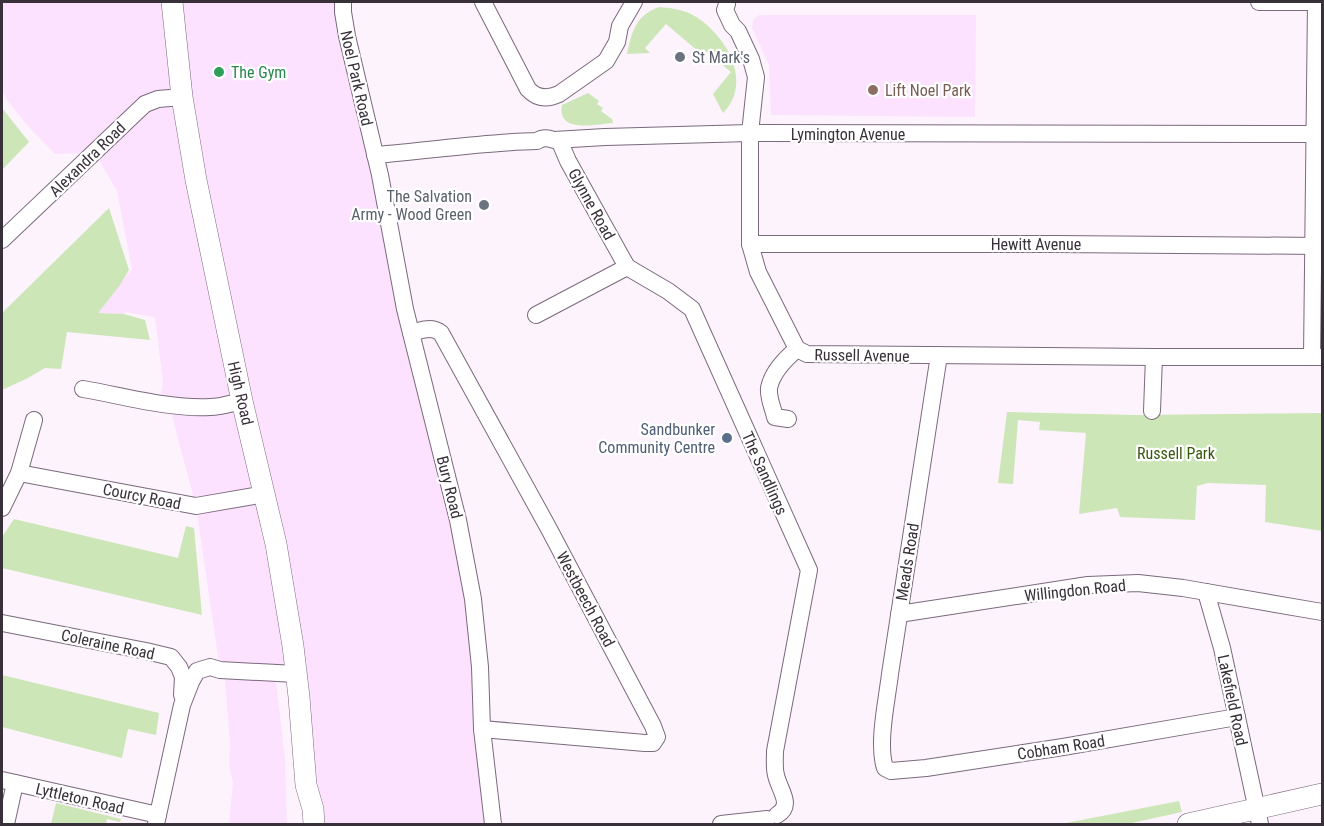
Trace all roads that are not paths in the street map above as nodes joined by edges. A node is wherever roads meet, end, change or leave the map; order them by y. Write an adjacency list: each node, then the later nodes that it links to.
1 (172, 2): 9 (main road, High Road)
2 (344, 2): 13 (street, Noel Park Road)
3 (483, 2): 4 (street)
4 (634, 2)
5 (1258, 2): 6 (street)
6 (1316, 2): 7 (street); 11 (street)
7 (1323, 2)
8 (726, 3): 10 (street, Russell Avenue)
9 (182, 97): 14 (street, Alexandra Road); 25 (main road, High Road)
10 (750, 133): 11 (street, Lymington Avenue); 12 (street, Lymington Avenue); 15 (street, Russell Avenue)
11 (1318, 134): 16 (street)
12 (559, 140): 13 (street, Lymington Avenue); 17 (street, Glynne Road)
13 (375, 155): 19 (street, Bury Road)
14 (2, 240)
15 (750, 243): 16 (street, Hewitt Avenue); 20 (street, Russell Avenue)
16 (1318, 246): 23 (street)
17 (627, 267): 18 (street); 50 (street, The Sandlings)
18 (536, 315)
19 (411, 333): 39 (street, Bury Road); 39 (street, Westbeech Road)
20 (797, 349): 21 (street, Russell Avenue); 27 (street)
21 (939, 355): 22 (street, Russell Avenue); 34 (street, Meads Road)
22 (1154, 357): 23 (street, Russell Avenue); 26 (street)
23 (1317, 357)
24 (83, 389): 25 (street)
25 (242, 401): 30 (main road, High Road)
26 (1152, 411)
27 (788, 419)
28 (34, 420): 29 (street)
29 (19, 473): 30 (street, Courcy Road); 31 (street)
30 (265, 494): 36 (main road, High Road)
31 (2, 508)
32 (1206, 592): 33 (street, Willingdon Road); 34 (street, Willingdon Road); 38 (street, Lakefield Road)
33 (1323, 612)
34 (899, 614): 40 (street, Meads Road)
35 (2, 623): 37 (street, Coleraine Road)
36 (296, 674): 37 (street); 42 (main road, High Road)
37 (182, 705): 45 (street)
38 (1237, 717): 40 (street, Cobham Road); 44 (street, Lakefield Road)
39 (482, 729): 49 (street, Bury Road)
40 (885, 768)
41 (8, 781): 45 (street, Lyttleton Road); 46 (street)
42 (306, 785): 47 (main road, High Road); 48 (main road, High Road)
43 (1323, 794): 44 (main road)
44 (1258, 817): 51 (main road)
45 (157, 820)
46 (6, 825)
47 (304, 825)
48 (314, 825)
49 (493, 825)
50 (721, 825)
51 (1188, 825)

